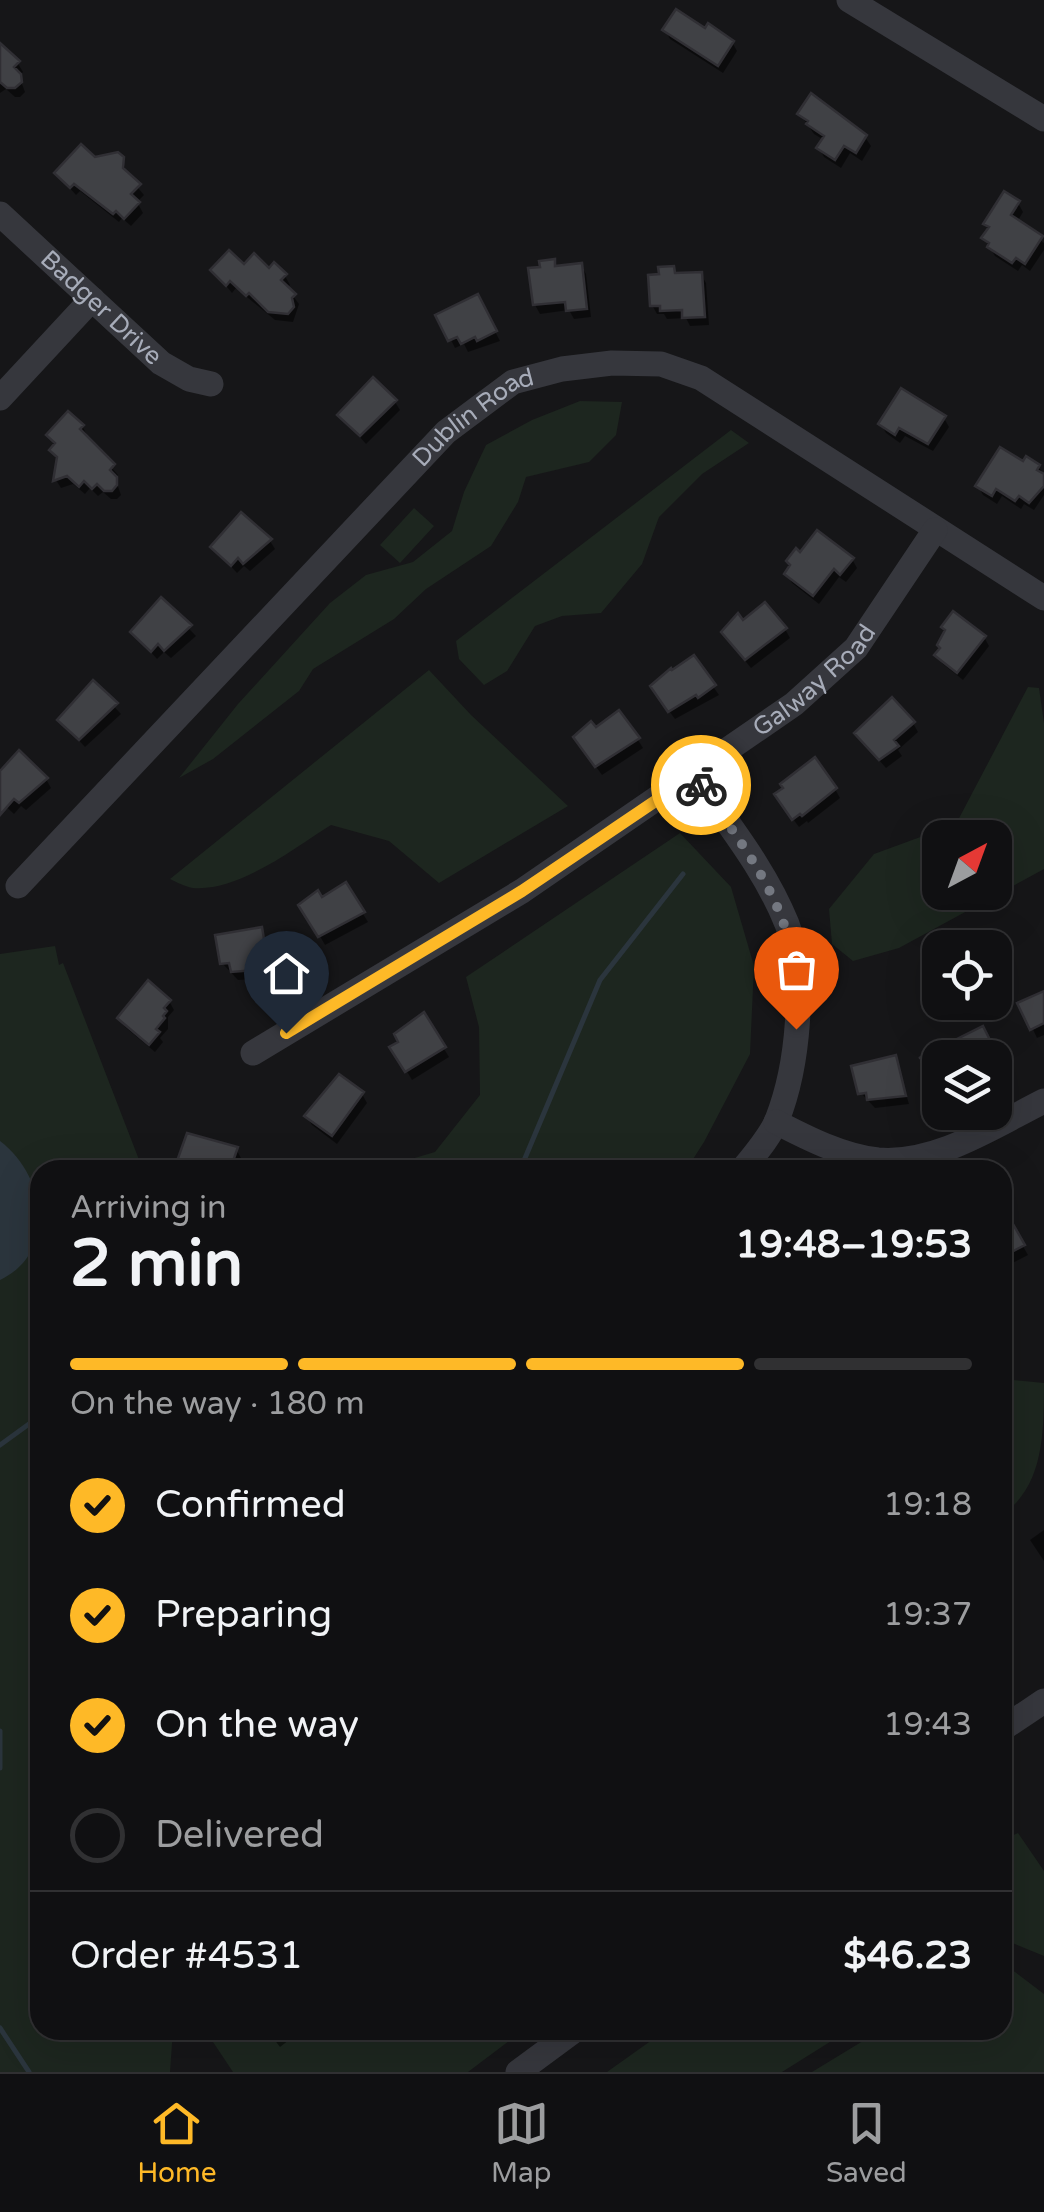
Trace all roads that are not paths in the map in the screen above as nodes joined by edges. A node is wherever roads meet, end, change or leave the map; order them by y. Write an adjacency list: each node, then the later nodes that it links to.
1 (849, 0): 2 (street)
2 (1044, 120)
3 (0, 214): 4 (street, Badger Drive)
4 (92, 299): 5 (street, Badger Drive); 6 (street)
5 (211, 384)
6 (0, 398)
7 (935, 530): 8 (street, Dublin Road); 9 (street, Galway Road); 10 (street, Dublin Road)
8 (1044, 598)
9 (694, 775): 11 (street, Galway Road); 13 (street)
10 (18, 886)
11 (253, 1053)
12 (1044, 1101): 13 (street)
13 (776, 1122): 14 (street)
14 (749, 1160)
15 (1044, 1701): 16 (street)
16 (1012, 1722)
17 (561, 2040): 18 (street)
18 (518, 2072)

